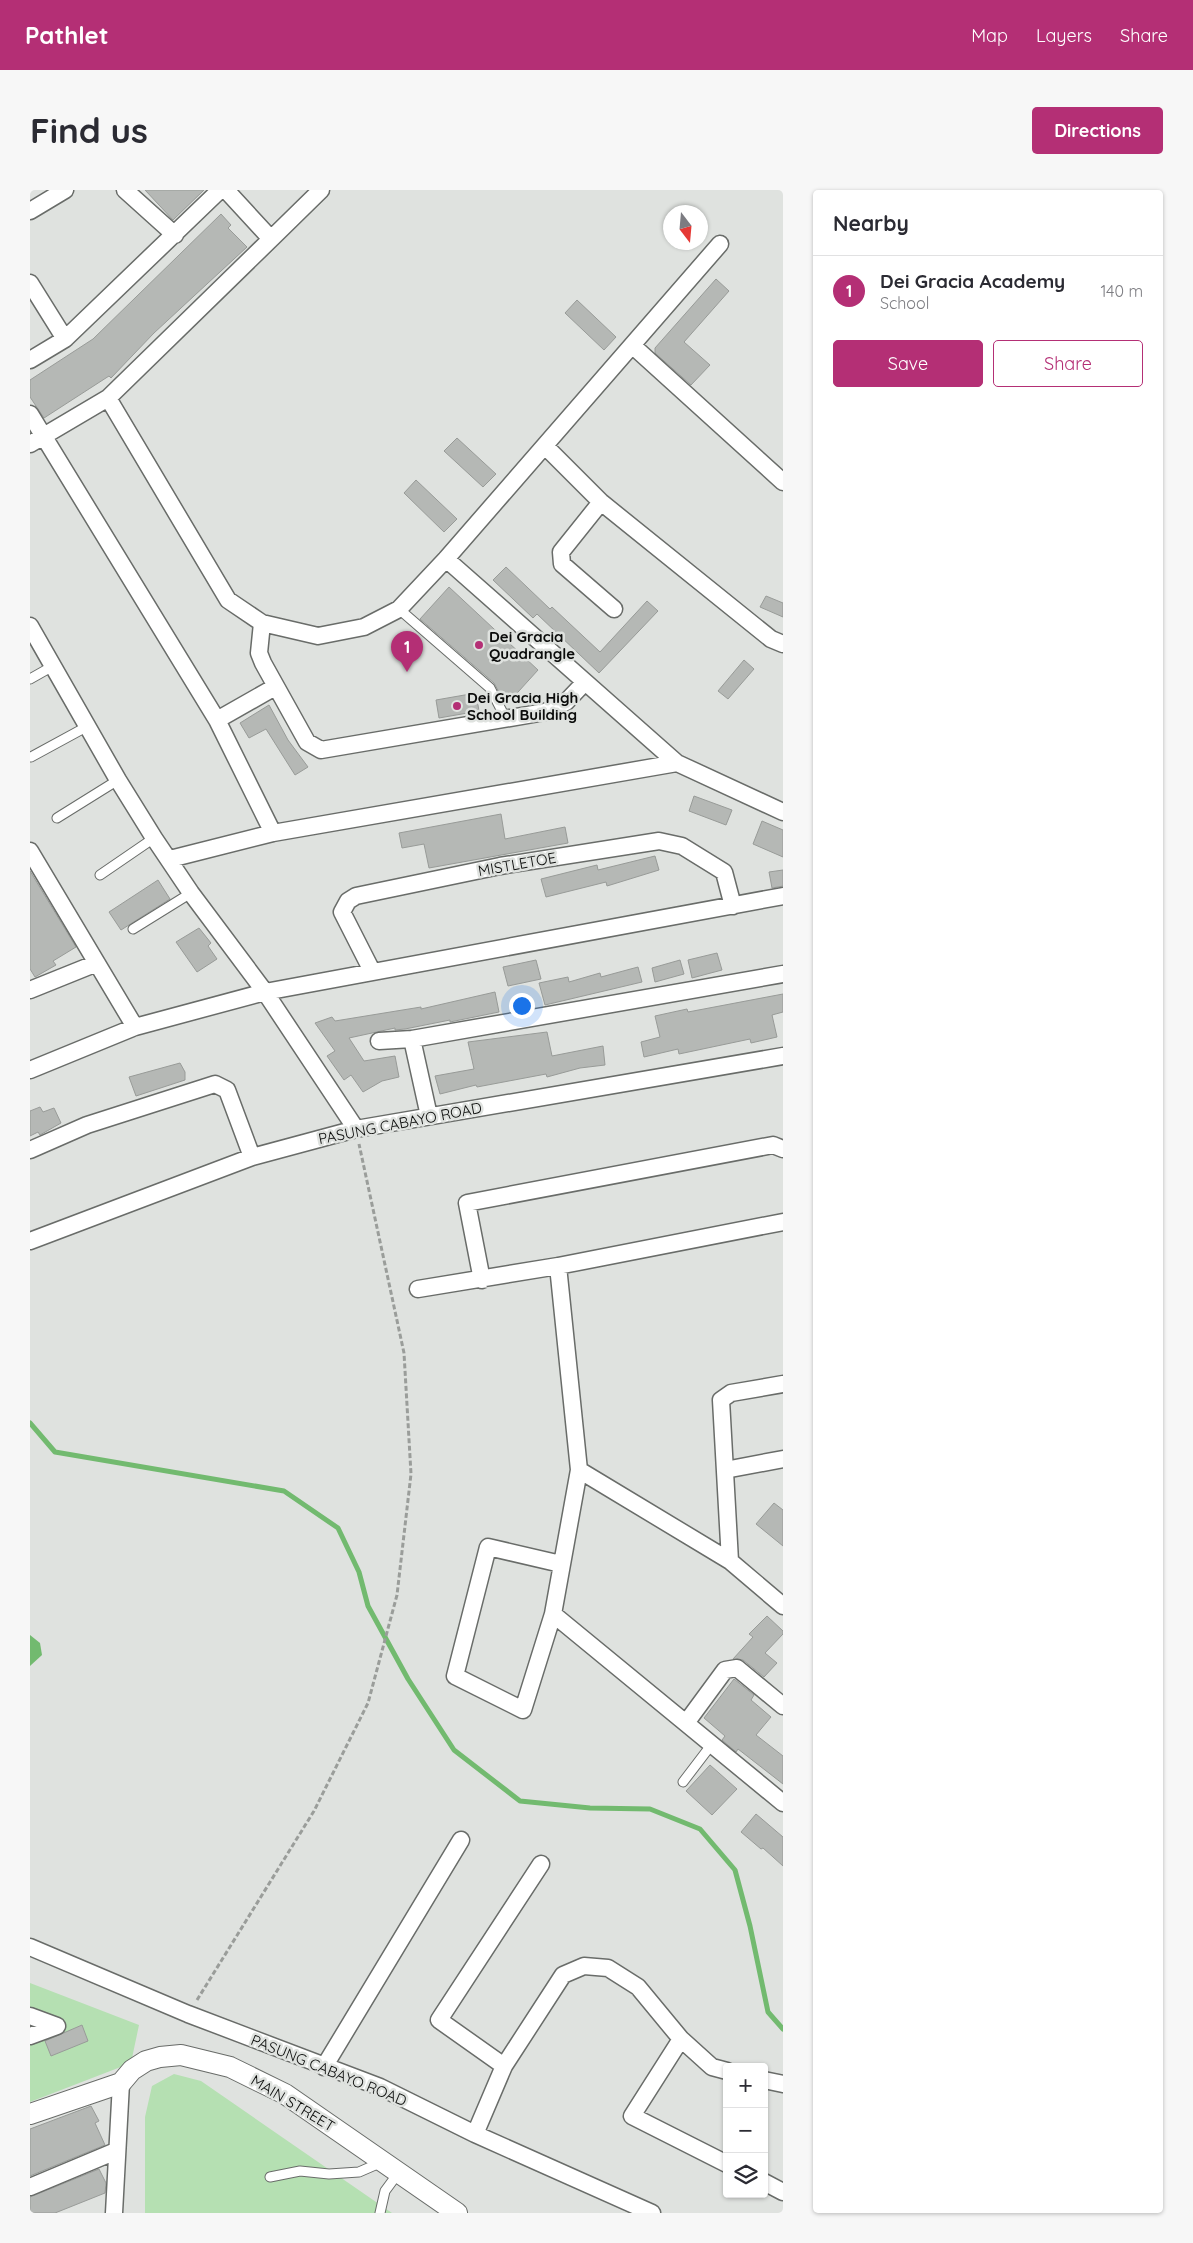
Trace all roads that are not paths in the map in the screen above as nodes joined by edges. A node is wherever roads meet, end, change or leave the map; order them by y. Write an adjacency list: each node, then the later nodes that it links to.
1 (65, 190): 6 (street)
2 (125, 190): 7 (street)
3 (220, 190): 7 (street)
4 (226, 190): 8 (street)
5 (321, 190): 8 (street)
6 (30, 211)
7 (175, 235): 11 (street)
8 (271, 238): 14 (street)
9 (720, 244): 12 (street)
10 (30, 283): 11 (street)
11 (65, 339): 13 (street)
12 (633, 346): 17 (street); 18 (street)
13 (30, 360)
14 (108, 398): 16 (street); 23 (street)
15 (30, 414): 16 (street)
16 (36, 440): 31 (street)
17 (545, 446): 19 (street); 20 (street)
18 (783, 482)
19 (601, 502): 22 (street); 25 (street)
20 (446, 559): 21 (street); 28 (street)
21 (399, 609): 23 (street); 30 (lane)
22 (614, 609)
23 (262, 623): 29 (street)
24 (30, 626): 26 (street)
25 (783, 644)
26 (53, 666): 27 (lane); 32 (street)
27 (30, 679)
28 (584, 682): 30 (street); 34 (street)
29 (275, 687): 30 (street); 31 (street)
30 (506, 719)
31 (217, 720): 38 (street)
32 (88, 726): 33 (lane); 35 (street)
33 (31, 757)
34 (677, 762): 36 (street); 38 (street)
35 (118, 780): 37 (lane); 39 (street)
36 (783, 812)
37 (57, 818)
38 (273, 833): 41 (street)
39 (154, 838): 41 (street); 42 (lane)
40 (30, 851): 47 (street)
41 (170, 859): 43 (street)
42 (100, 875)
43 (191, 893): 46 (lane); 51 (street)
44 (783, 896): 45 (street)
45 (733, 906): 48 (street); 48 (street, MISTLETOE)
46 (133, 930)
47 (97, 964): 50 (street); 52 (street)
48 (372, 971): 51 (street)
49 (783, 974): 53 (street)
50 (31, 987)
51 (264, 992): 52 (street); 58 (street)
52 (135, 1027): 56 (street)
53 (412, 1039): 54 (street); 57 (street)
54 (379, 1041)
55 (783, 1056): 57 (street, PASUNG CABAYO ROAD)
56 (30, 1070)
57 (429, 1116): 58 (street, PASUNG CABAYO ROAD)
58 (356, 1129): 61 (street, PASUNG CABAYO ROAD)
59 (783, 1149): 65 (street)
60 (30, 1150): 61 (street)
61 (252, 1157): 63 (street, PASUNG CABAYO ROAD)
62 (783, 1222): 64 (street)
63 (30, 1241)
64 (558, 1266): 65 (street); 69 (street)
65 (482, 1280): 66 (street)
66 (418, 1289)
67 (783, 1384): 70 (street)
68 (783, 1459): 70 (street)
69 (579, 1470): 71 (street); 72 (street)
70 (724, 1470): 71 (street)
71 (730, 1561): 73 (street)
72 (561, 1564): 74 (street); 74 (street)
73 (783, 1606)
74 (553, 1614): 76 (street)
75 (783, 1706): 76 (street)
76 (686, 1723): 77 (street)
77 (712, 1744): 78 (lane); 79 (street)
78 (683, 1782)
79 (783, 1803)
80 (462, 1840): 87 (street)
81 (541, 1864): 86 (street)
82 (30, 1948): 87 (street, PASUNG CABAYO ROAD)
83 (30, 2016): 84 (street)
84 (30, 2036)
85 (681, 2039): 86 (street); 88 (street); 95 (street)
86 (504, 2066): 93 (street)
87 (324, 2067): 93 (street, PASUNG CABAYO ROAD)
88 (723, 2070)
89 (768, 2081): 91 (street)
90 (121, 2083): 92 (street, MAIN STREET); 94 (street); 96 (street, MAIN STREET)
91 (783, 2084)
92 (30, 2114)
93 (475, 2134): 104 (street, PASUNG CABAYO ROAD)
94 (116, 2151): 99 (street); 101 (street)
95 (723, 2162)
96 (392, 2166): 97 (lane); 102 (lane); 103 (street, MAIN STREET)
97 (270, 2177)
98 (768, 2184): 100 (street)
99 (30, 2186)
100 (783, 2192)
101 (114, 2213)
102 (380, 2213)
103 (457, 2213)
104 (652, 2213)

